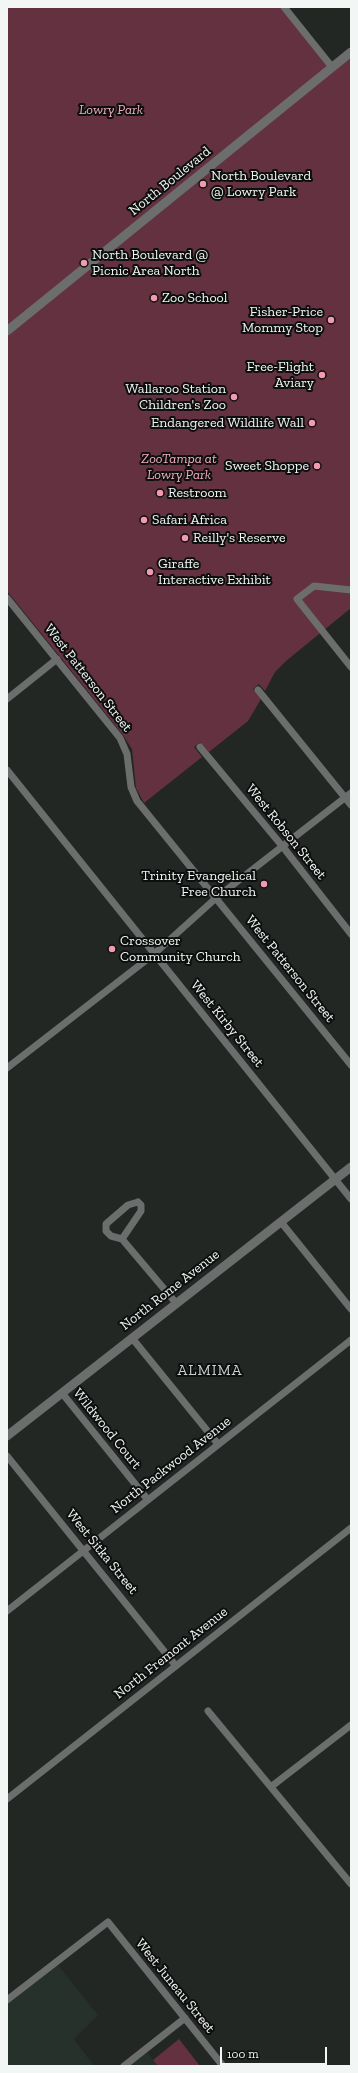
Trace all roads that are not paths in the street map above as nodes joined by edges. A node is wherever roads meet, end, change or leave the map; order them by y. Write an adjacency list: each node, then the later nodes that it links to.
1 (284, 7): 3 (street)
2 (351, 52): 3 (street, North Boulevard)
3 (332, 67): 4 (street, North Boulevard)
4 (7, 331)
5 (351, 590): 8 (street)
6 (7, 598): 7 (street, West Patterson Street)
7 (57, 659): 10 (street); 16 (street, West Patterson Street)
8 (351, 666)
9 (258, 690): 13 (street)
10 (7, 699)
11 (200, 747): 15 (street, West Robson Street)
12 (7, 770): 18 (street, West Kirby Street)
13 (348, 795): 14 (street); 15 (street)
14 (351, 805)
15 (283, 847): 16 (street); 17 (street, West Robson Street)
16 (216, 898): 18 (street); 19 (street, West Patterson Street)
17 (351, 934)
18 (154, 954): 20 (street); 22 (street, West Kirby Street)
19 (351, 1065)
20 (7, 1068)
21 (351, 1167): 22 (street, North Rome Avenue)
22 (335, 1179): 23 (street, West Kirby Street); 24 (street, North Rome Avenue)
23 (351, 1199)
24 (281, 1222): 26 (street, North Rome Avenue); 27 (street)
25 (122, 1239): 25 (street); 26 (street)
26 (176, 1303): 28 (street, North Rome Avenue)
27 (351, 1309)
28 (132, 1338): 30 (street, North Rome Avenue); 32 (street)
29 (351, 1340): 32 (street, North Packwood Avenue)
30 (62, 1393): 31 (street, North Rome Avenue); 34 (street, Wildwood Court)
31 (7, 1436)
32 (218, 1444): 34 (street, North Packwood Avenue)
33 (7, 1456): 36 (street, West Sitka Street)
34 (148, 1500): 36 (street, North Packwood Avenue)
35 (351, 1528): 38 (street, North Fremont Avenue)
36 (84, 1550): 37 (street, North Packwood Avenue); 38 (street, West Sitka Street)
37 (7, 1611)
38 (176, 1666): 42 (street, North Fremont Avenue)
39 (208, 1711): 41 (street)
40 (351, 1725): 41 (street)
41 (272, 1786): 43 (street)
42 (7, 1799)
43 (351, 1884)
44 (7, 2000): 45 (street, West Juneau Street)
45 (185, 2018): 46 (street); 47 (street, West Juneau Street)
46 (124, 2066)
47 (223, 2066)

